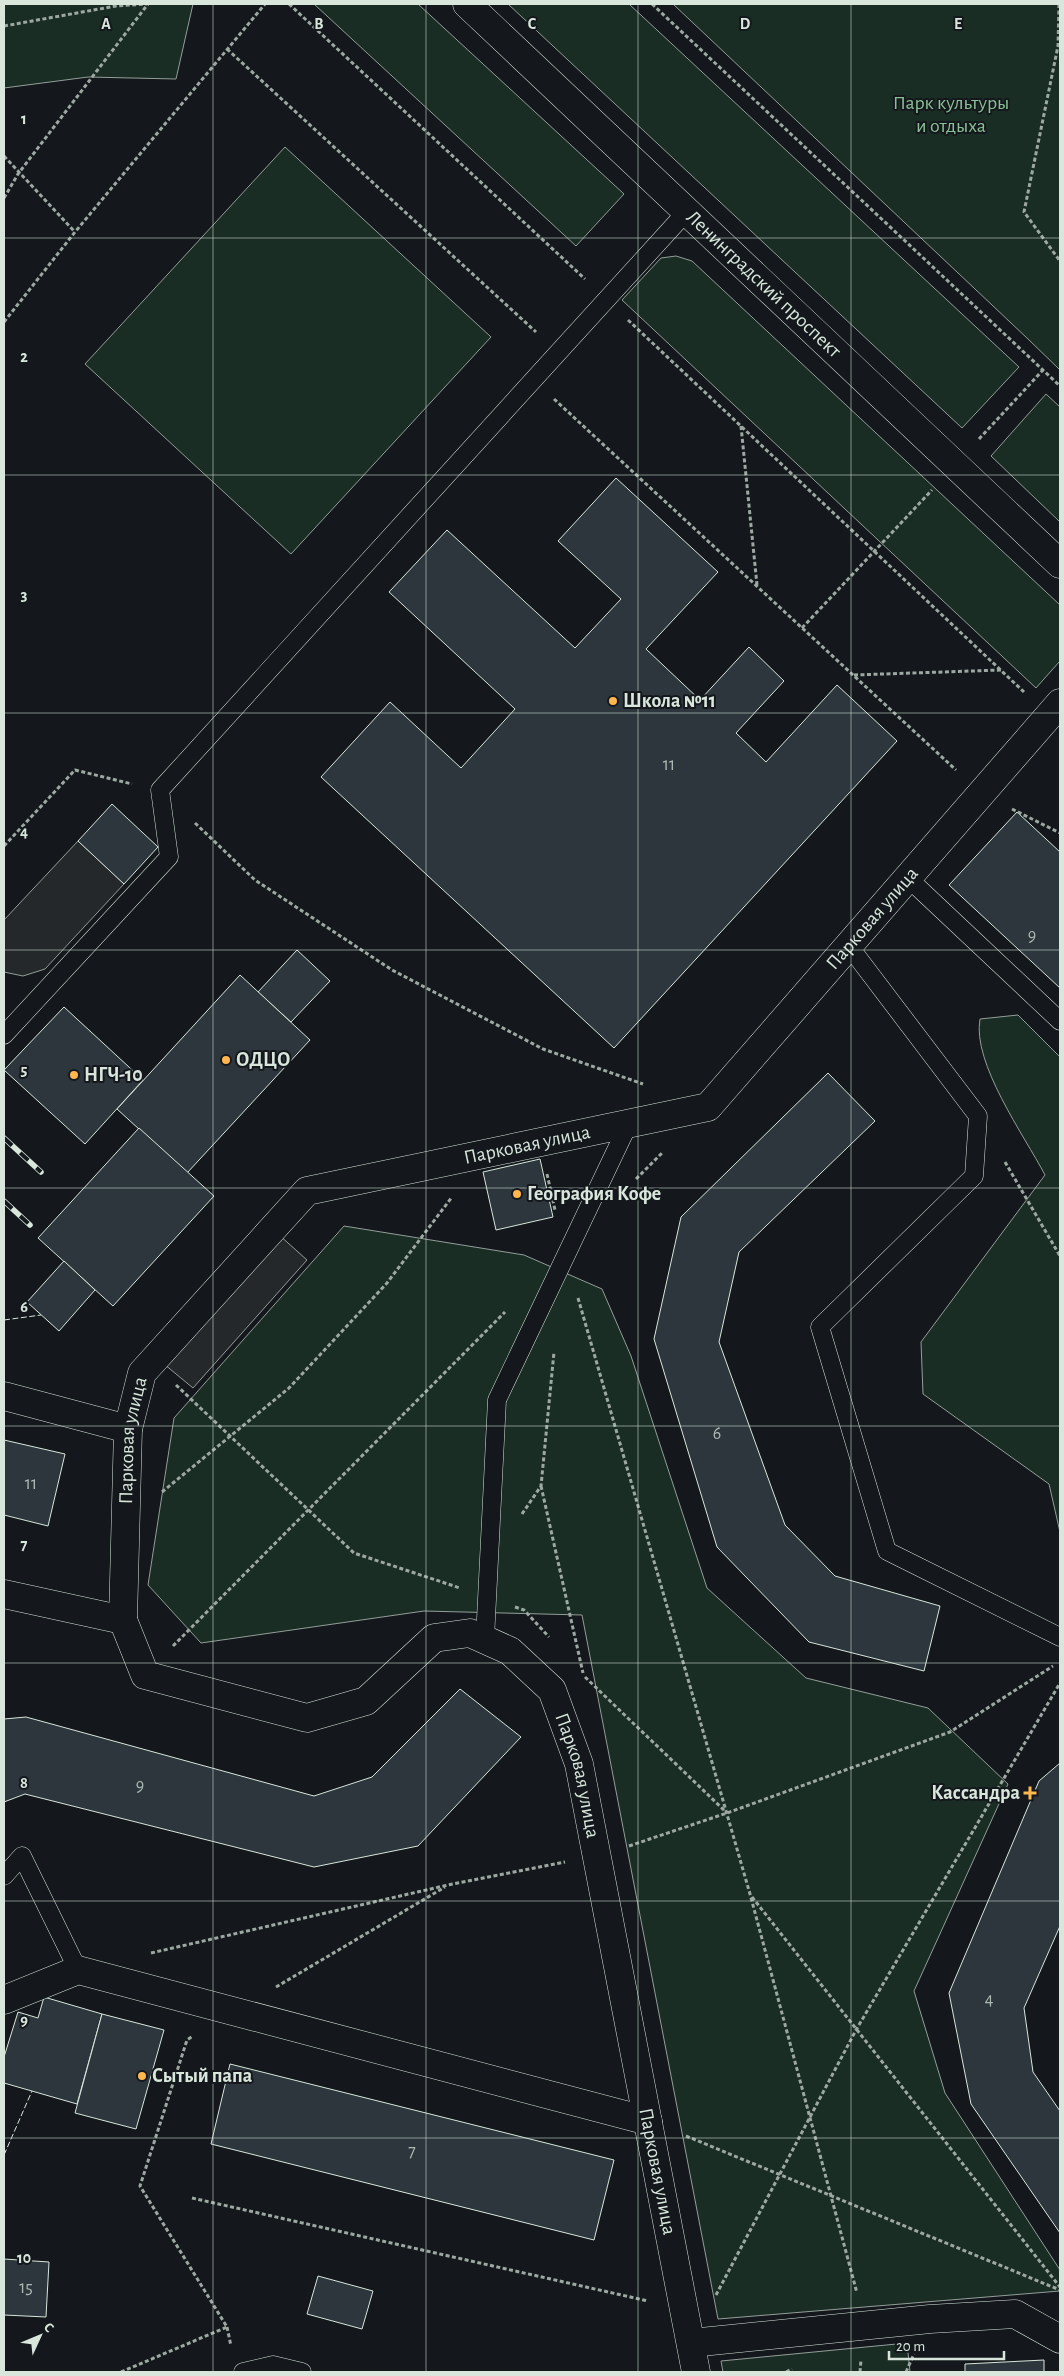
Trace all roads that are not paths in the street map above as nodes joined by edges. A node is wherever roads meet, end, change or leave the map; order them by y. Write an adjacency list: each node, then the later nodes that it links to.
1 (467, 4): 2 (street, Ленинградский проспект)
2 (688, 210): 3 (street, Ленинградский проспект); 8 (lane)
3 (1060, 564)
4 (1055, 709): 5 (street, Парковая улица)
5 (908, 878): 6 (street, Парковая улица); 7 (lane)
6 (849, 946): 9 (street, Парковая улица); 14 (lane)
7 (1060, 1021)
8 (4, 1035)
9 (629, 1123): 11 (street, Парковая улица); 15 (lane)
10 (4, 1396): 11 (street)
11 (128, 1429): 13 (street, Парковая улица)
12 (4, 1594): 13 (street)
13 (123, 1620): 15 (street, Парковая улица)
14 (1060, 1637)
15 (485, 1640): 19 (street, Парковая улица)
16 (4, 1876): 17 (lane)
17 (78, 1970): 18 (street); 19 (street)
18 (4, 2000)
19 (648, 2121): 21 (street, Парковая улица)
20 (1060, 2339): 21 (street)
21 (691, 2343): 24 (street, Парковая улица)
22 (243, 2372): 23 (lane)
23 (302, 2372)
24 (696, 2372)

